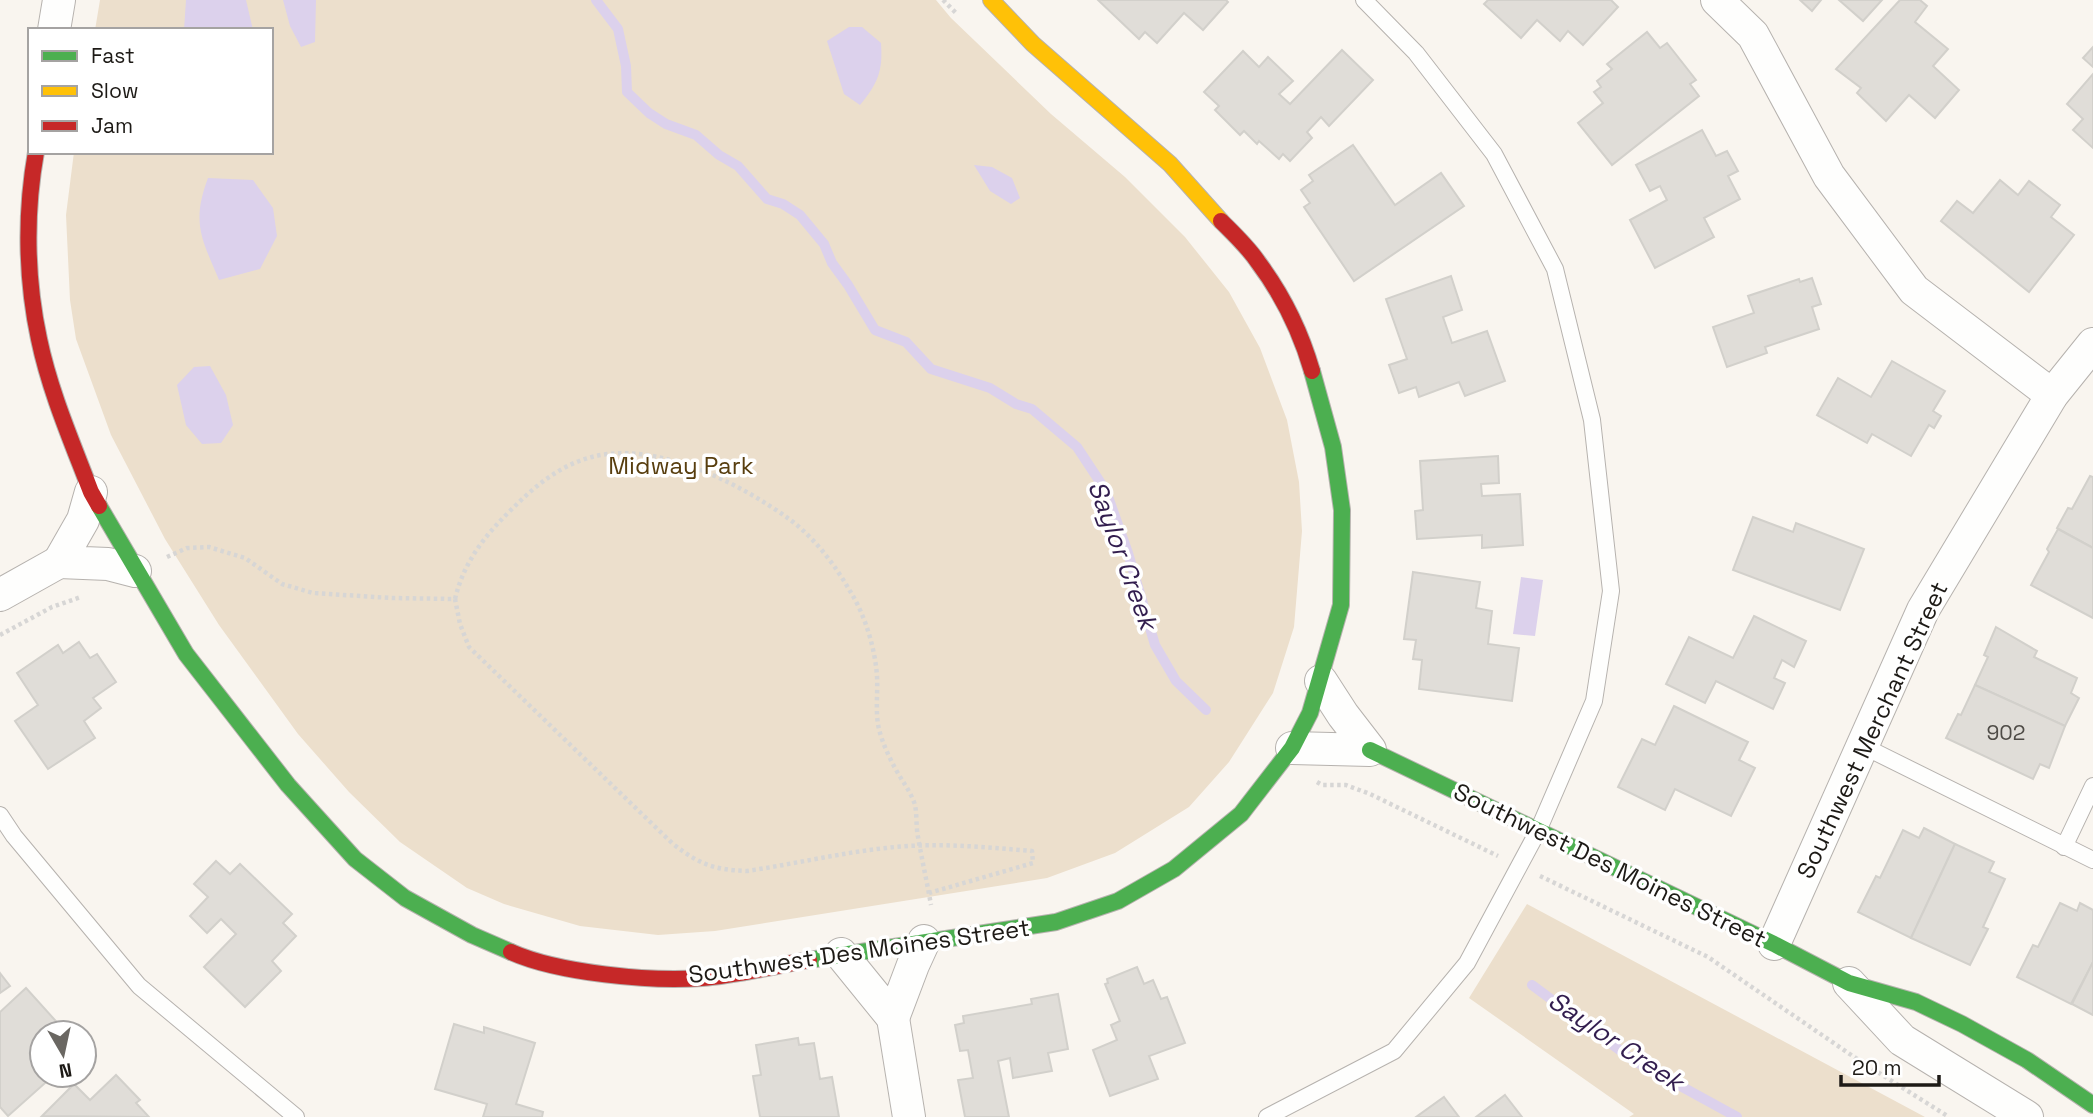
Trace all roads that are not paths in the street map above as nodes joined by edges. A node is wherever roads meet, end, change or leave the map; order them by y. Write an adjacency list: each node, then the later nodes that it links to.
1 (59, 0): 5 (street)
2 (991, 0): 13 (street, Southwest Des Moines Street)
3 (1364, 0): 19 (lane)
4 (1717, 0): 8 (street)
5 (54, 28)
6 (36, 154): 9 (street, Southwest Des Moines Street)
7 (2093, 344): 8 (street, Southwest Merchant Street)
8 (2052, 394): 14 (street, Southwest Merchant Street)
9 (90, 492): 10 (street); 11 (street, Southwest Des Moines Street)
10 (59, 562): 11 (street); 12 (street)
11 (138, 575): 24 (street, Southwest Des Moines Street)
12 (0, 595)
13 (1321, 681): 15 (street, Southwest Des Moines Street); 16 (street, Southwest Des Moines Street)
14 (1863, 746): 20 (lane); 23 (street, Southwest Merchant Street)
15 (1292, 748): 16 (street, Southwest Des Moines Street); 22 (street, Southwest Des Moines Street)
16 (1370, 750): 19 (street, Southwest Des Moines Street)
17 (2093, 786): 20 (lane)
18 (0, 815): 28 (lane)
19 (1538, 831): 23 (street, Southwest Des Moines Street); 30 (lane)
20 (2064, 847): 21 (lane)
21 (2093, 860)
22 (924, 941): 24 (street, Southwest Des Moines Street); 26 (street)
23 (1774, 944): 25 (street, Southwest Des Moines Street)
24 (841, 954): 26 (street)
25 (1849, 983): 27 (street, Southwest Des Moines Street); 31 (street, Southwest Des Moines Street)
26 (893, 1018): 29 (street)
27 (2093, 1105)
28 (296, 1117)
29 (909, 1117)
30 (1267, 1117)
31 (2027, 1117)

